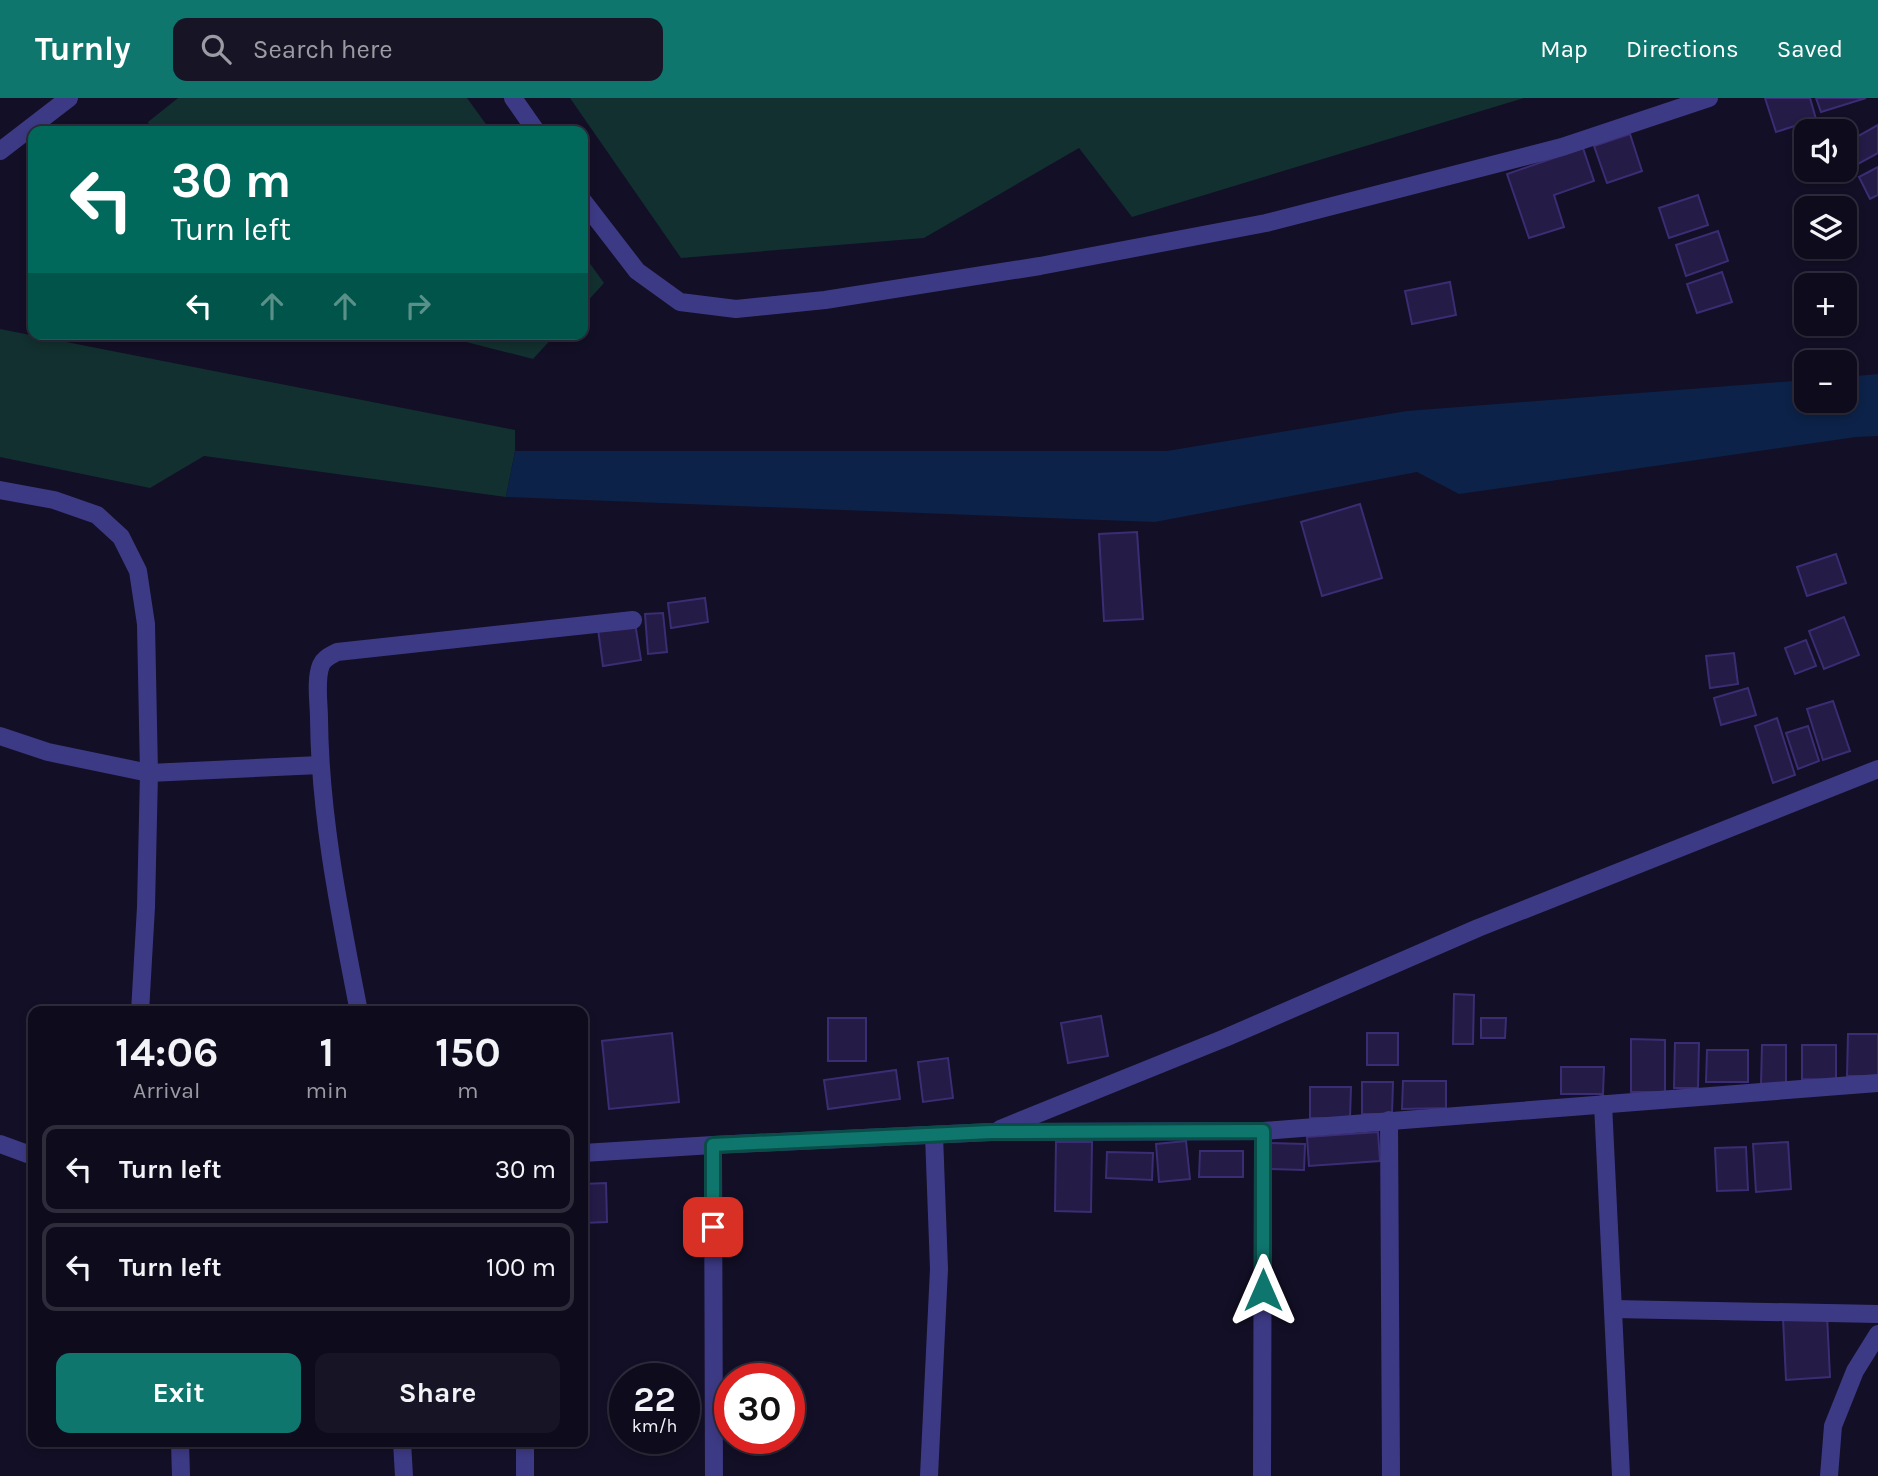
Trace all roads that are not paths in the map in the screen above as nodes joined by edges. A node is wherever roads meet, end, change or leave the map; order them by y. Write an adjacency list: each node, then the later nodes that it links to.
1 (69, 98): 4 (street)
2 (513, 98): 5 (street)
3 (1709, 98): 8 (street)
4 (33, 126)
5 (533, 126)
6 (28, 129): 7 (street)
7 (0, 151)
8 (588, 208)
9 (0, 489): 14 (street)
10 (633, 620): 12 (street)
11 (0, 736): 14 (street)
12 (320, 765): 14 (street); 16 (street)
13 (1878, 769): 21 (street)
14 (149, 773): 15 (street)
15 (139, 1006)
16 (358, 1006)
17 (1878, 1083): 18 (street)
18 (1603, 1104): 19 (street); 27 (street)
19 (1389, 1120): 20 (street); 39 (street)
20 (1263, 1131): 21 (street); 38 (street)
21 (991, 1132): 22 (street)
22 (934, 1135): 24 (street); 37 (street)
23 (0, 1144): 26 (street)
24 (713, 1145): 25 (street); 36 (street)
25 (588, 1153)
26 (28, 1154)
27 (1613, 1309): 28 (street); 40 (street)
28 (1878, 1314)
29 (1878, 1334): 41 (street)
30 (180, 1447): 33 (street)
31 (402, 1447): 34 (street)
32 (525, 1447): 35 (street)
33 (181, 1476)
34 (404, 1476)
35 (525, 1476)
36 (714, 1476)
37 (929, 1476)
38 (1262, 1476)
39 (1391, 1476)
40 (1621, 1476)
41 (1829, 1476)

